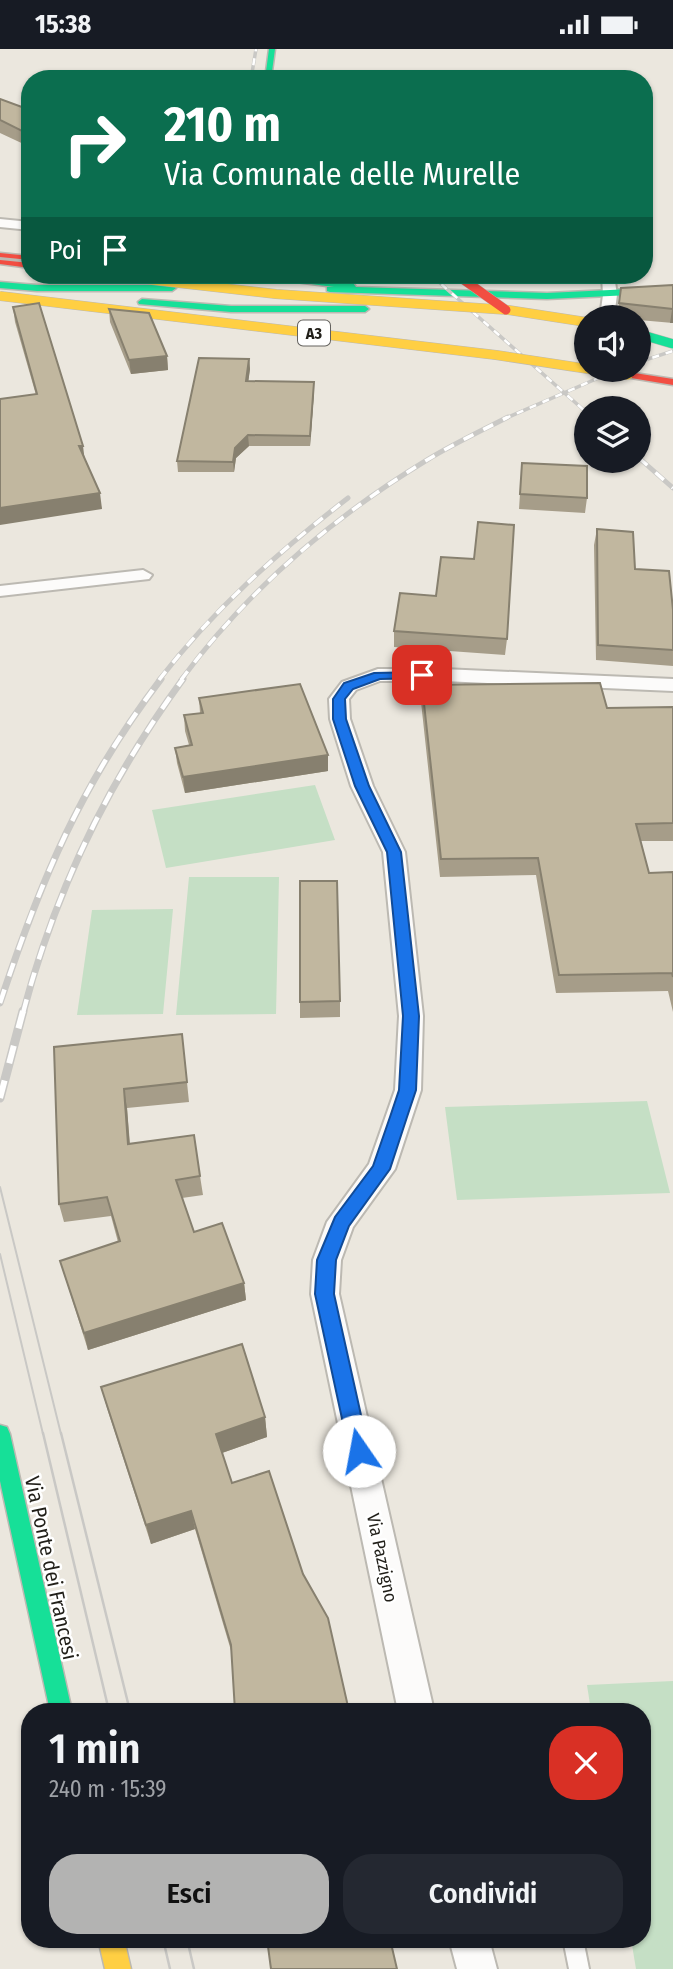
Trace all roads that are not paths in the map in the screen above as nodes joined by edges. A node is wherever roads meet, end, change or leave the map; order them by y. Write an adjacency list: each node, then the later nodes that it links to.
1 (272, 49): 3 (main road)
2 (284, 49): 4 (main road)
3 (269, 70)
4 (281, 70)
5 (0, 223): 6 (street)
6 (21, 225)
7 (0, 241): 8 (main road)
8 (21, 243)
9 (0, 248): 10 (main road)
10 (21, 250)
11 (0, 255): 12 (main road)
12 (21, 257)
13 (0, 262): 14 (main road)
14 (21, 264)
15 (0, 278): 16 (main road, A3, bridge)
16 (21, 281)
17 (50, 284): 42 (main road, A3, bridge)
18 (186, 284): 33 (main road, A3, bridge)
19 (269, 284): 27 (main road)
20 (324, 284): 27 (main road)
21 (359, 284): 32 (main road, A3, bridge)
22 (469, 284): 38 (main road, bridge)
23 (485, 284): 37 (main road, bridge)
24 (609, 284): 28 (street)
25 (0, 286): 31 (main road); 31 (main road)
26 (673, 290): 28 (main road)
27 (384, 291): 28 (main road)
28 (610, 295): 30 (street)
29 (0, 296): 41 (main road, A3, bridge)
30 (609, 305)
31 (449, 311): 34 (main road)
32 (574, 319)
33 (574, 320)
34 (574, 327)
35 (673, 332): 36 (main road)
36 (651, 333)
37 (574, 334)
38 (554, 335)
39 (651, 338): 40 (main road, bridge)
40 (673, 344)
41 (574, 363)
42 (574, 365)
43 (651, 370): 44 (main road, A3)
44 (673, 371)
45 (651, 375): 46 (main road, A3)
46 (673, 382)
47 (143, 575): 48 (street)
48 (0, 591)
49 (673, 685): 52 (street, Via Pazzigno)
50 (0, 1434): 51 (main road, Via Ponte dei Francesi)
51 (59, 1703)
52 (414, 1703)
53 (113, 1948): 56 (main road)
54 (471, 1948): 57 (street)
55 (575, 1948): 58 (lane)
56 (117, 1969)
57 (477, 1969)
58 (579, 1969)

